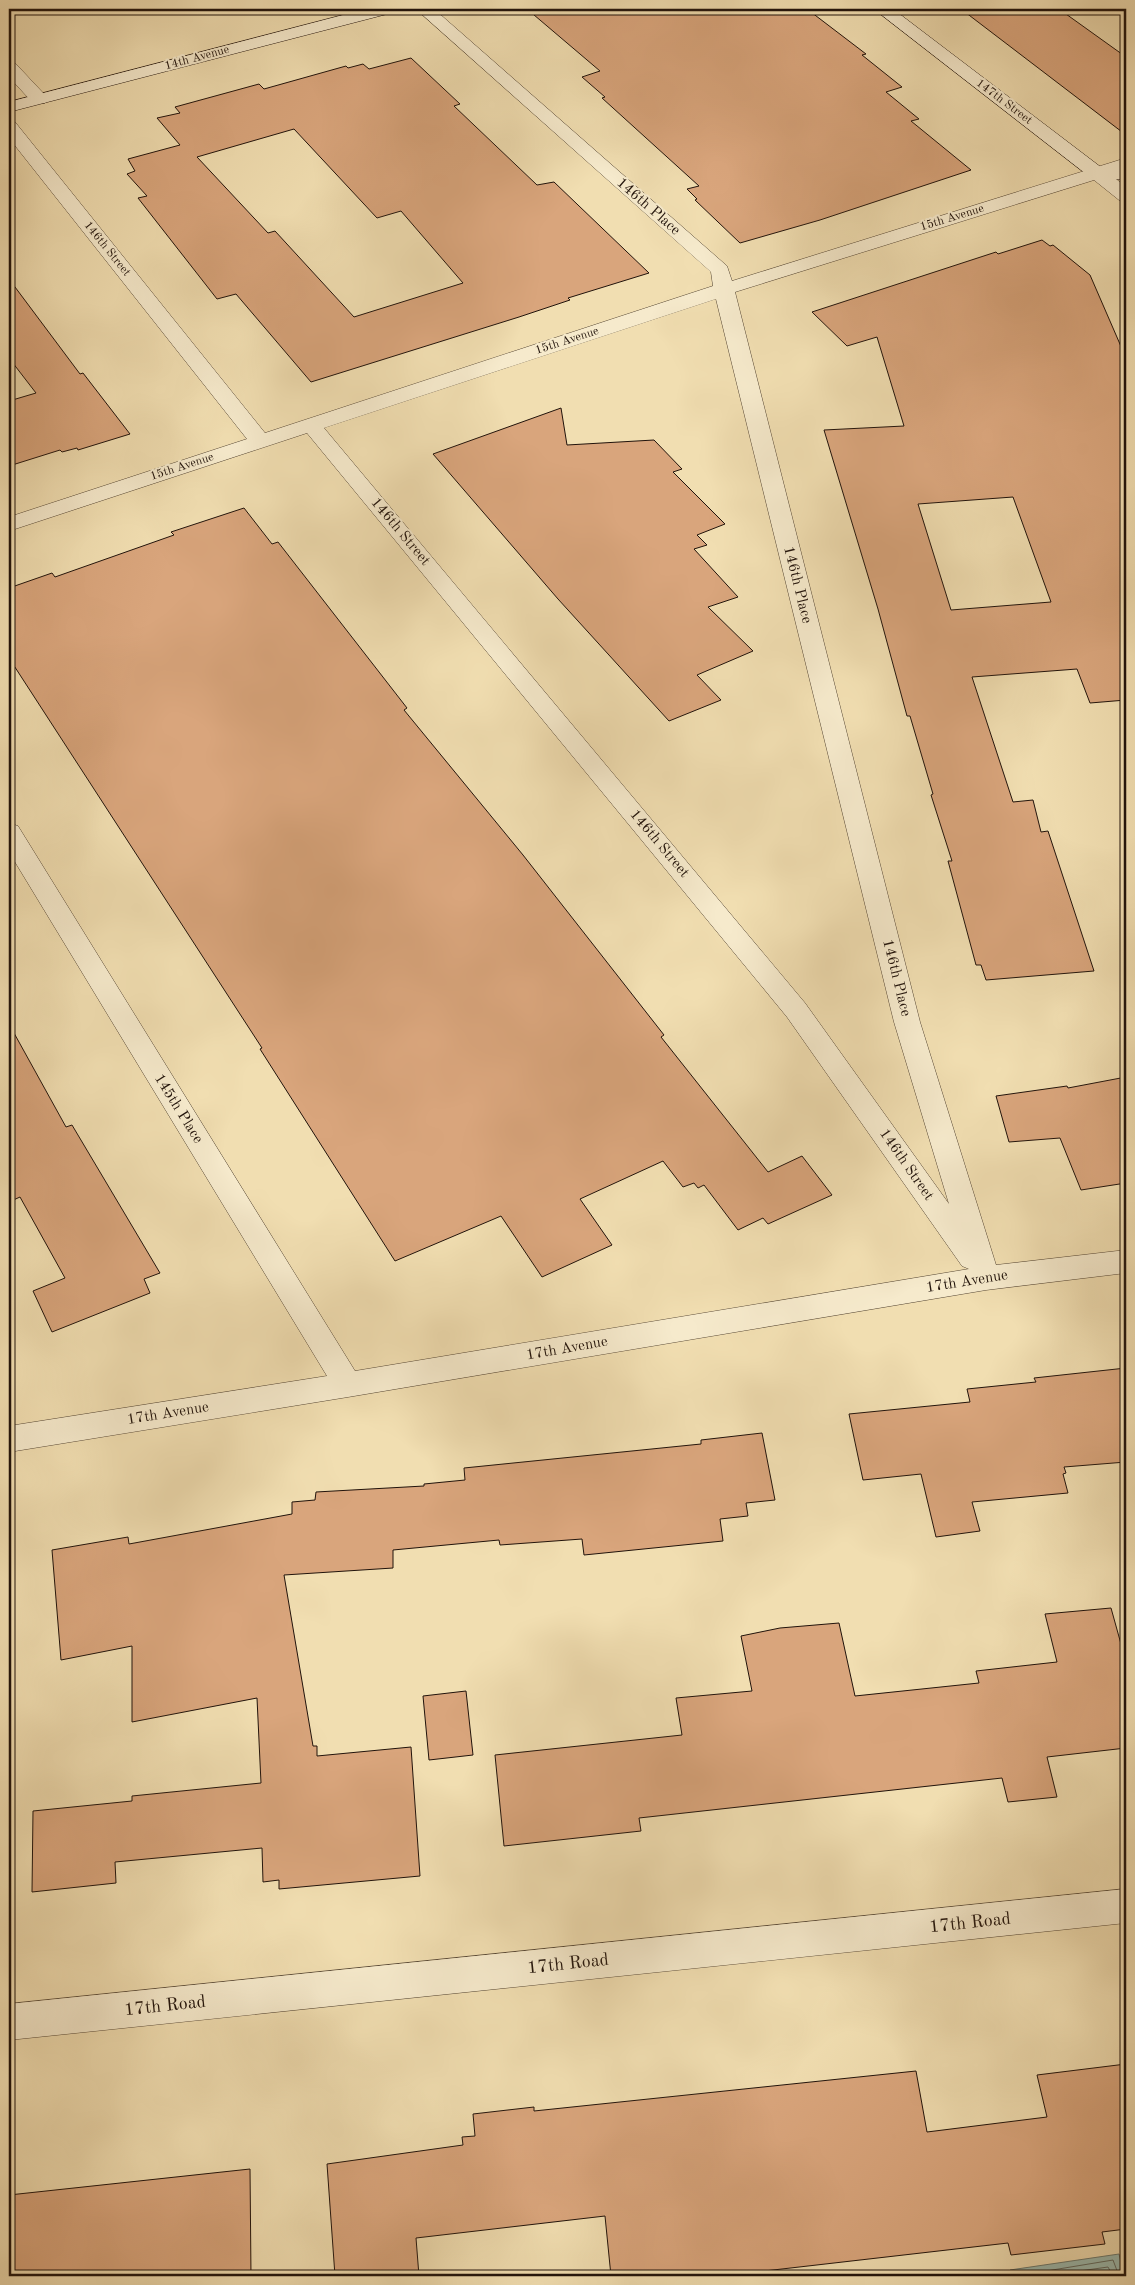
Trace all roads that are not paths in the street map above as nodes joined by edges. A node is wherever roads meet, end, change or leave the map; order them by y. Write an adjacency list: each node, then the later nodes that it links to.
1 (385, 9): 5 (street, 14th Avenue)
2 (424, 9): 12 (street, 146th Place)
3 (882, 9): 9 (street, 147th Street)
4 (9, 67): 5 (street)
5 (39, 99): 6 (street, 14th Avenue)
6 (9, 107)
7 (9, 126): 14 (street, 146th Street)
8 (1126, 164): 9 (street, 15th Avenue)
9 (1097, 173): 10 (street); 11 (street, 147th Street); 12 (street, 15th Avenue)
10 (1126, 174)
11 (1126, 196)
12 (722, 290): 13 (street, 15th Avenue); 18 (street, 146th Place)
13 (311, 425): 14 (street, 15th Avenue); 18 (street, 146th Street)
14 (261, 442): 15 (street, 15th Avenue)
15 (9, 524)
16 (9, 832): 19 (street, 145th Place)
17 (1126, 1262): 18 (street, 17th Avenue)
18 (986, 1278): 19 (street, 17th Avenue)
19 (348, 1385): 20 (street, 17th Avenue)
20 (9, 1439)
21 (1126, 1906): 22 (street, 17th Road)
22 (9, 2022)

